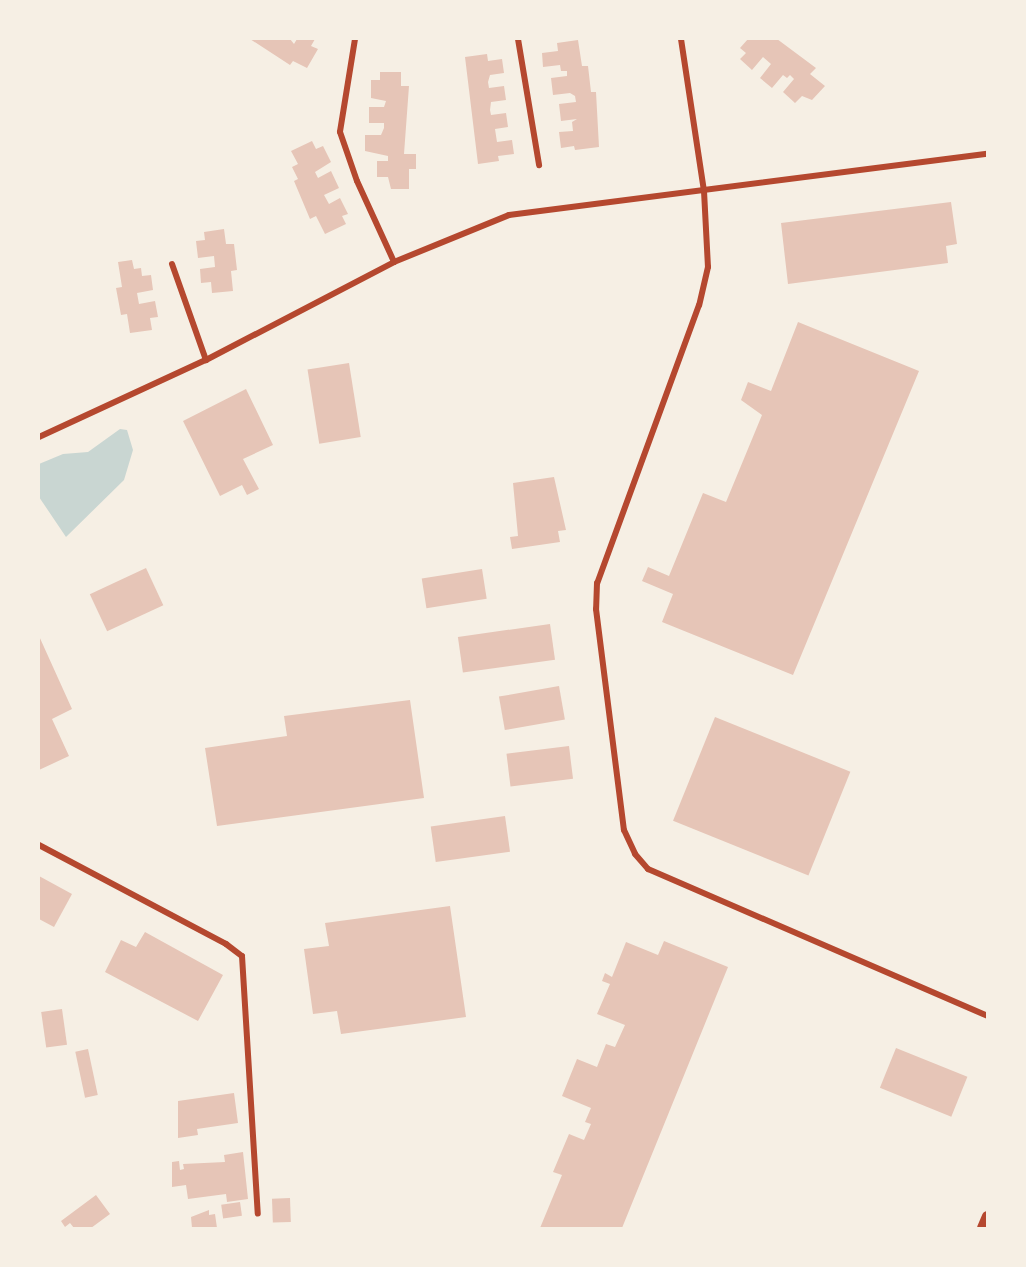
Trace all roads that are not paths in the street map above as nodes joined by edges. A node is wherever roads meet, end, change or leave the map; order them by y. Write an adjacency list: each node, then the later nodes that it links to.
1 (355, 39): 7 (street)
2 (518, 39): 5 (street)
3 (681, 39): 6 (street)
4 (987, 154): 6 (street)
5 (539, 165)
6 (704, 191): 7 (street); 12 (street)
7 (393, 262): 9 (street)
8 (172, 264): 9 (street)
9 (206, 360): 10 (street)
10 (39, 437)
11 (39, 845): 13 (street)
12 (987, 1016)
13 (258, 1214)
14 (987, 1216): 15 (highway)
15 (982, 1228)

